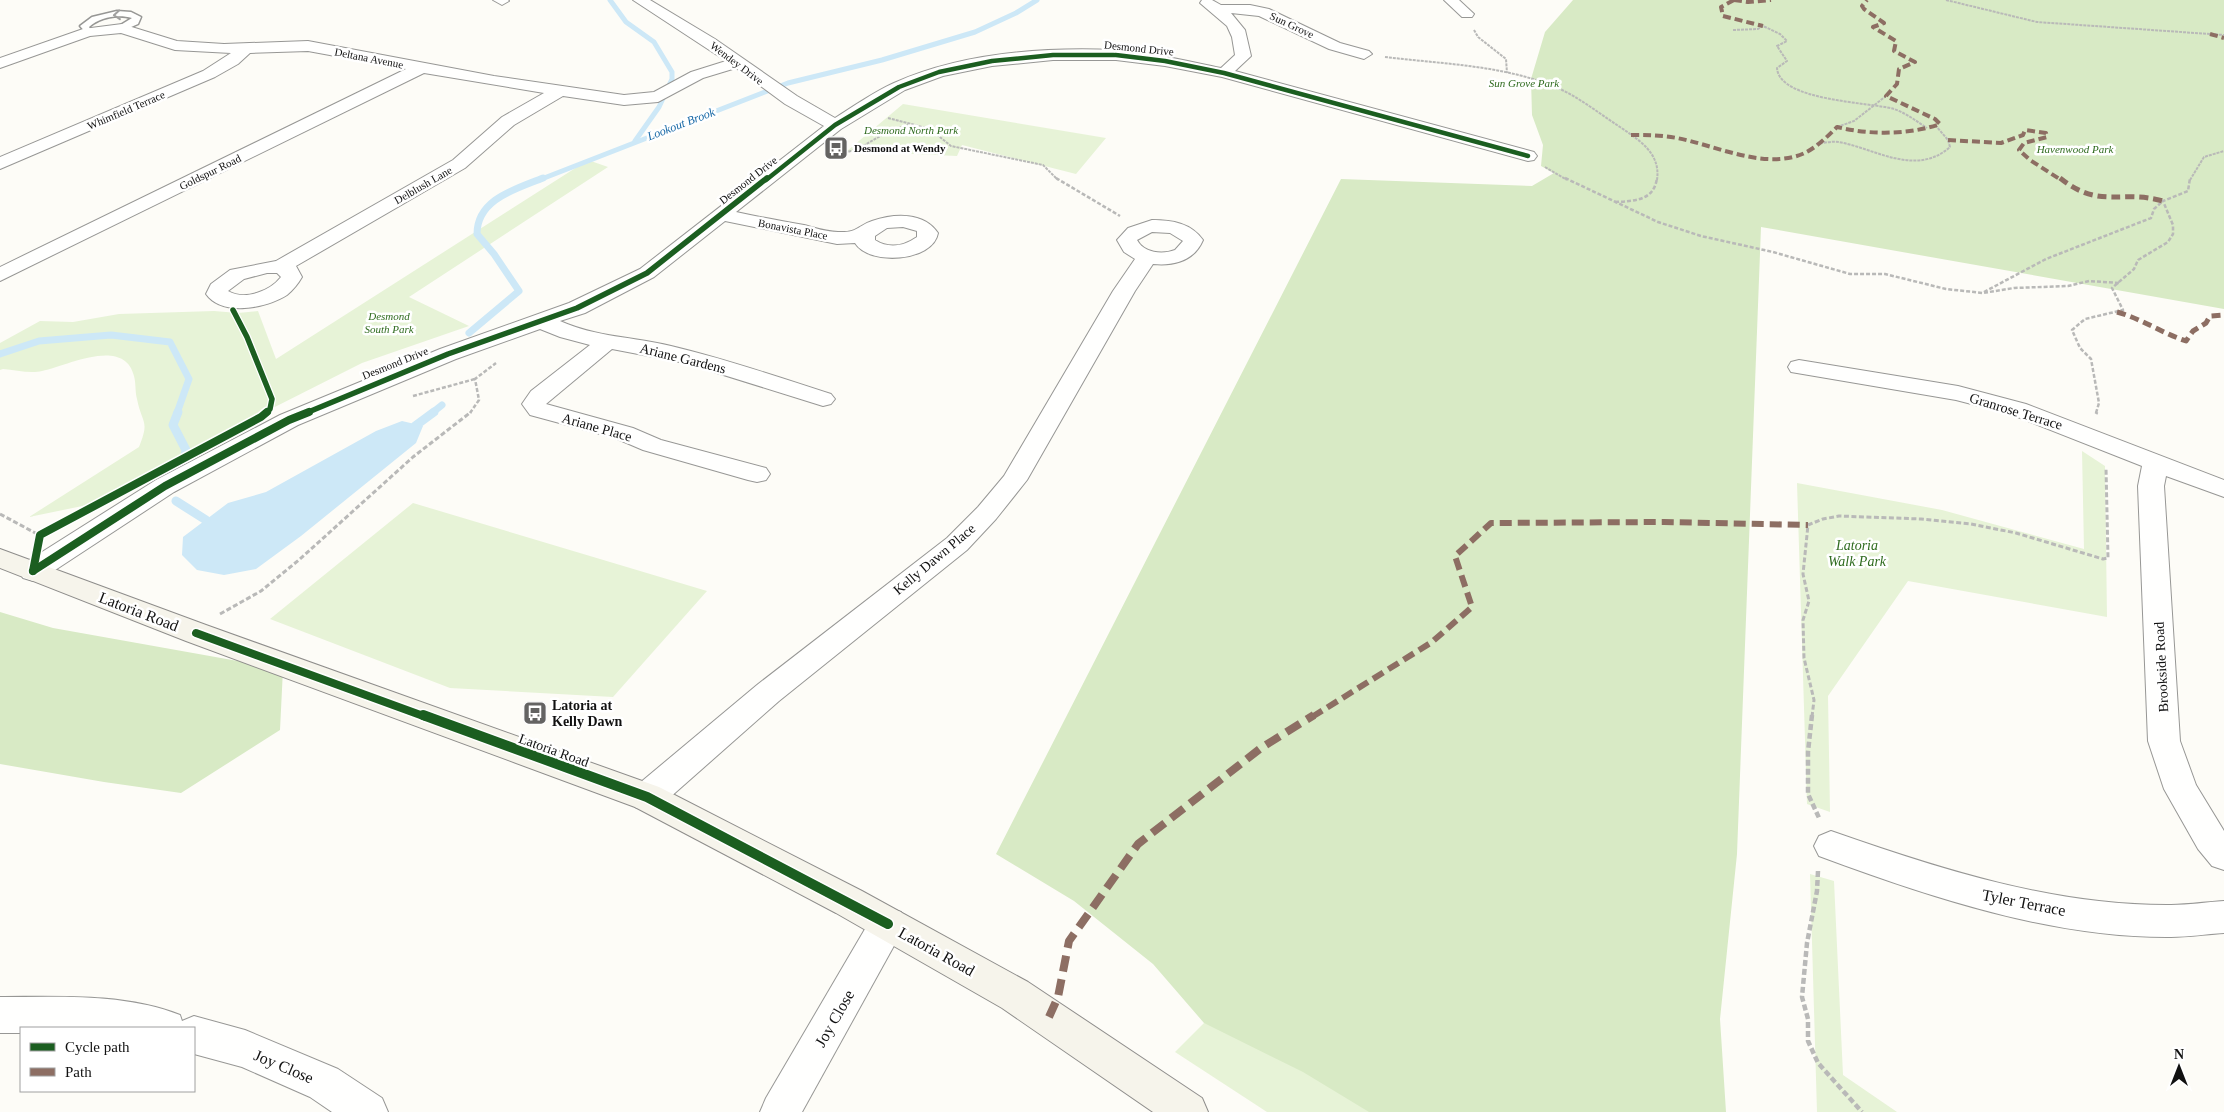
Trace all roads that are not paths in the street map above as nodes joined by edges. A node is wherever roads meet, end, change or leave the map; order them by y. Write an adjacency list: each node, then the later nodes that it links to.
1 (640, 0): 8 (street, Wendey Drive)
2 (1203, 0): 4 (street)
3 (1451, 0): 5 (street)
4 (1217, 10): 7 (street, Sun Grove); 11 (street)
5 (1467, 19)
6 (247, 48): 9 (street, Deltana Avenue); 10 (street, Deltana Avenue); 15 (street, Whimfield Terrace)
7 (1364, 54)
8 (737, 62): 12 (street, Deltana Avenue); 13 (street, Wendey Drive)
9 (0, 63)
10 (421, 68): 12 (street, Deltana Avenue); 20 (street, Goldspur Road)
11 (1224, 73): 13 (street, Desmond Drive); 14 (street, Desmond Drive)
12 (558, 92): 19 (street, Delblush Lane)
13 (835, 125): 16 (street, Desmond Drive)
14 (1528, 156)
15 (0, 164)
16 (722, 215): 17 (street, Bonavista Place); 21 (street, Desmond Drive)
17 (864, 236)
18 (1147, 257): 18 (street); 30 (street, Kelly Dawn Place)
19 (280, 267)
20 (0, 275)
21 (542, 321): 22 (street, Ariane Gardens); 29 (street, Desmond Drive)
22 (607, 342): 24 (street, Ariane Gardens); 26 (street, Ariane Place)
23 (1799, 367): 25 (street, Granrose Terrace)
24 (823, 398)
25 (2156, 463): 27 (street, Granrose Terrace); 32 (street, Brookside Road)
26 (757, 474)
27 (2224, 489)
28 (0, 558): 29 (main road, Latoria Road)
29 (33, 571): 30 (main road, Latoria Road)
30 (647, 797): 34 (main road, Latoria Road)
31 (1831, 846): 33 (street, Tyler Terrace)
32 (2224, 855)
33 (2224, 917)
34 (888, 924): 39 (street, Joy Close); 40 (main road, Latoria Road)
35 (0, 1015): 36 (street)
36 (162, 1027)
37 (195, 1036): 38 (street, Joy Close)
38 (368, 1112)
39 (780, 1112)
40 (1188, 1112)

